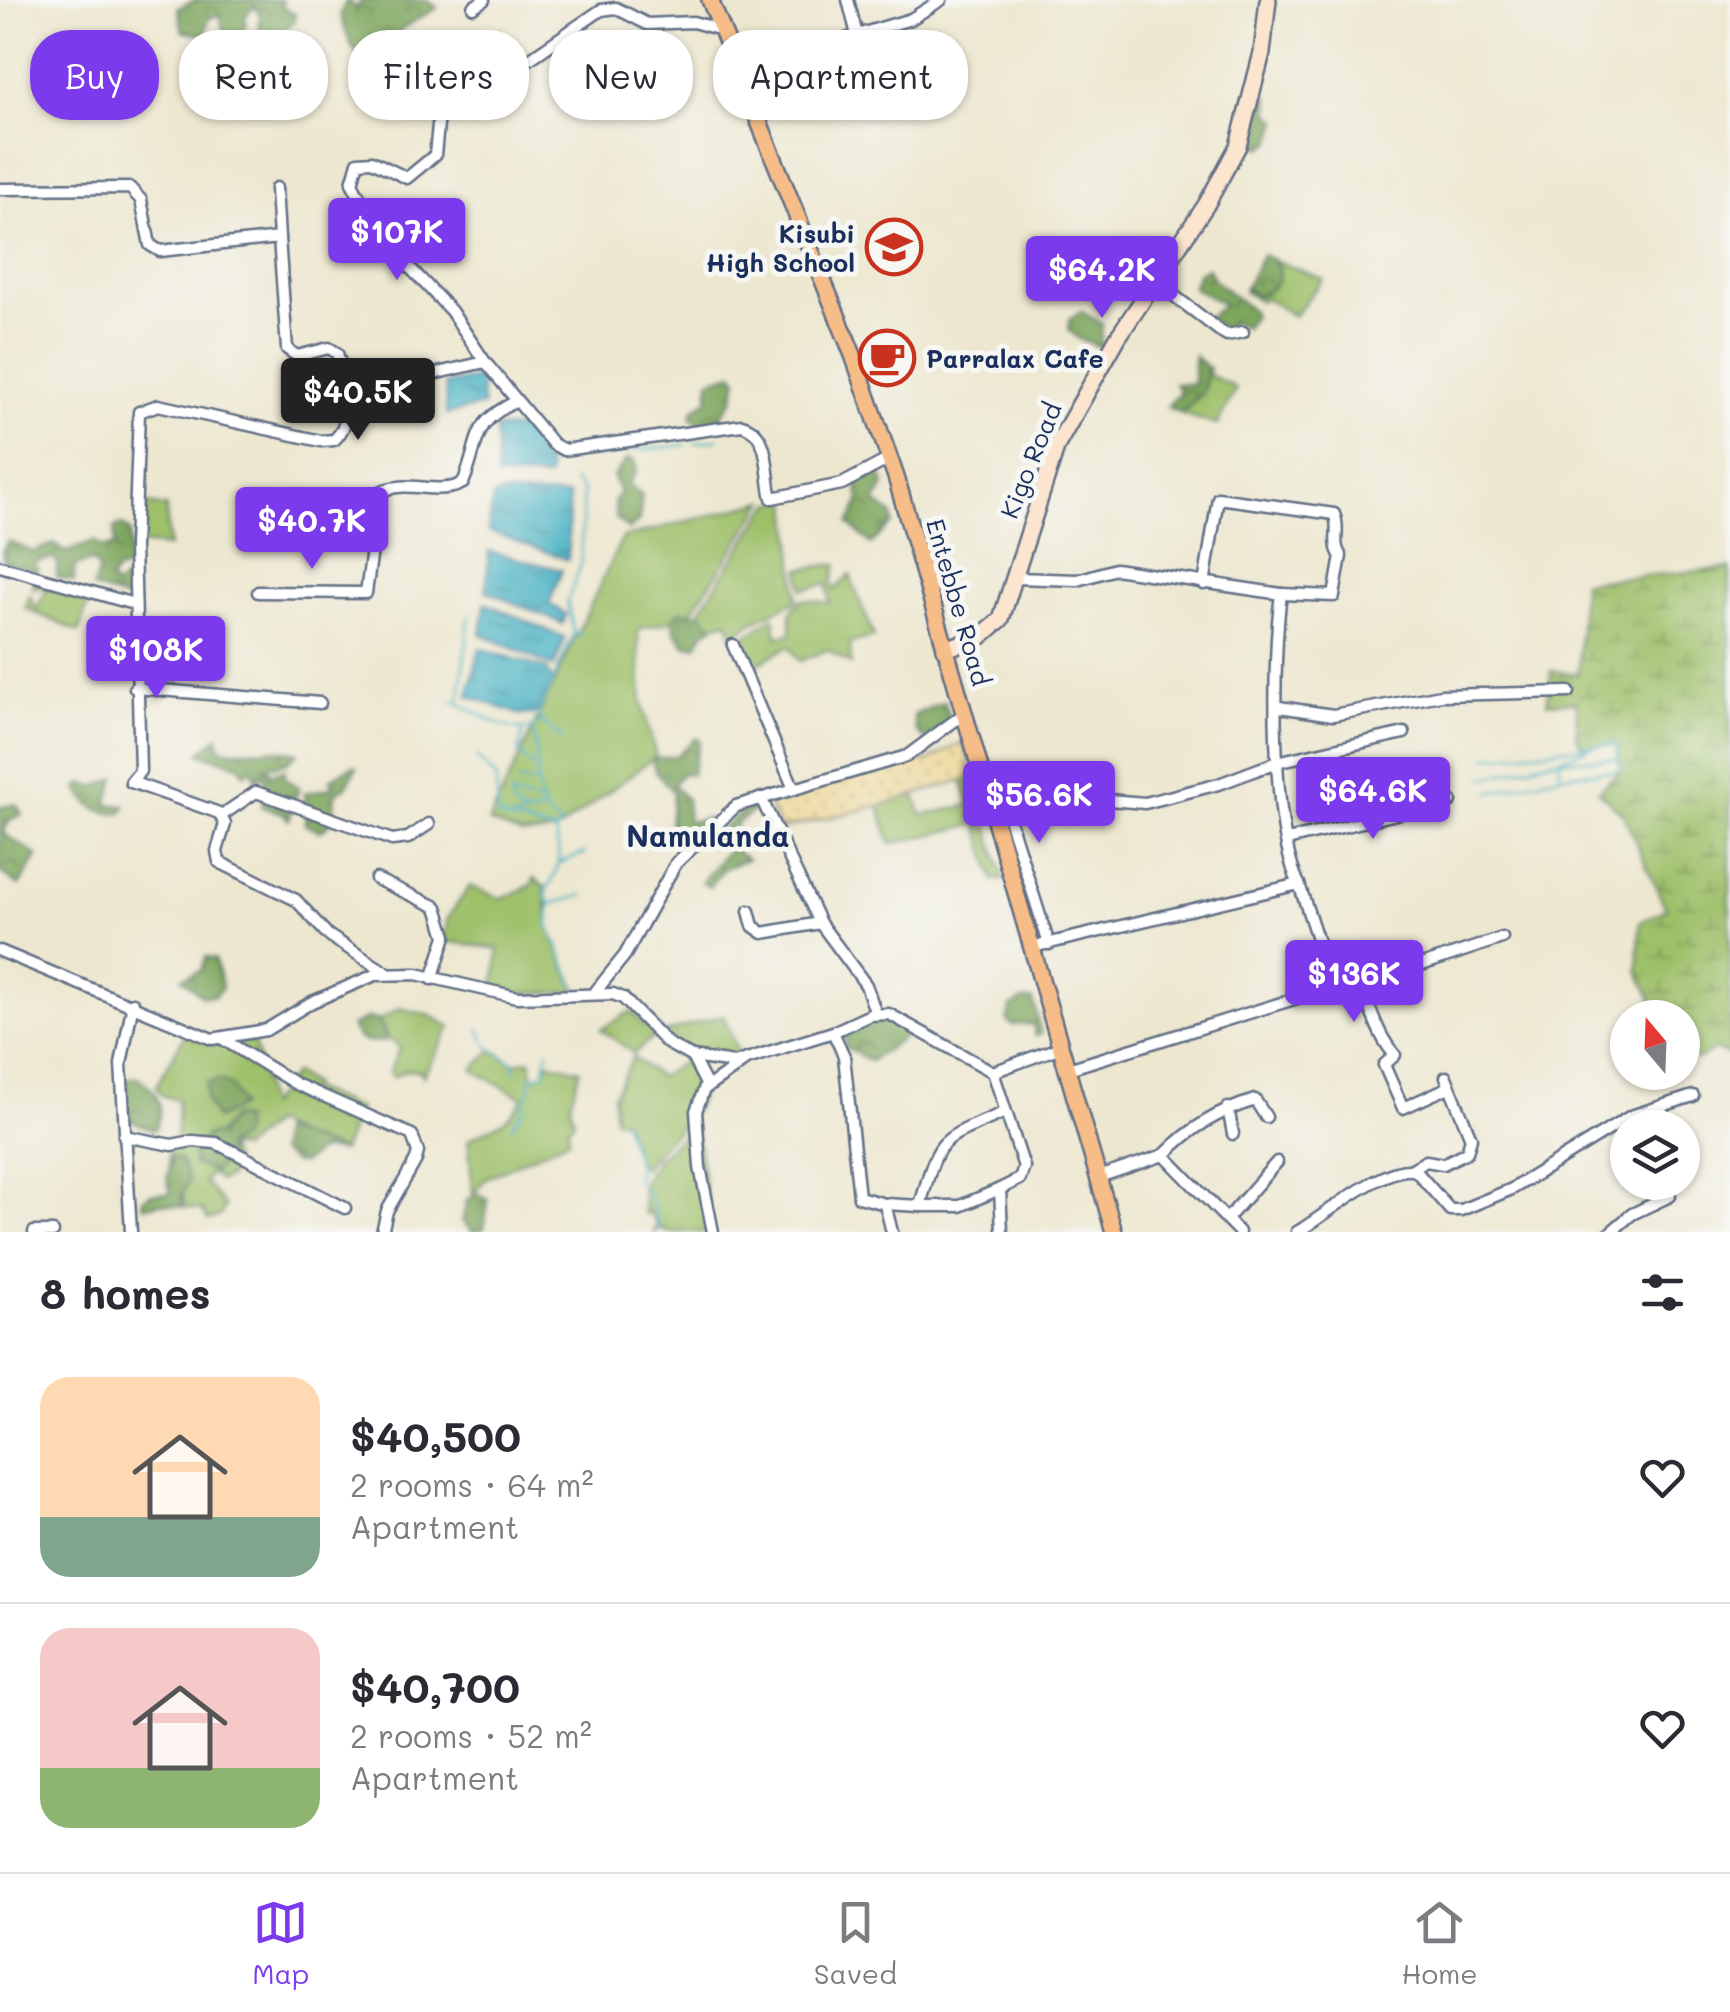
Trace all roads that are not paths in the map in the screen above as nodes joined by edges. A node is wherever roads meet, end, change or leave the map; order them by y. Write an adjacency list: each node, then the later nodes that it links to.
1 (484, 0): 6 (street)
2 (710, 0): 7 (main road, Entebbe Road)
3 (848, 0): 8 (street)
4 (941, 0): 9 (street)
5 (1268, 0): 14 (street, Kigo Road)
6 (473, 8)
7 (722, 30): 16 (street)
8 (857, 30)
9 (875, 30)
10 (759, 120): 19 (main road, Entebbe Road)
11 (276, 188): 13 (street)
12 (0, 189): 13 (street)
13 (279, 238): 17 (street)
14 (1155, 282): 15 (street); 21 (street, Kigo Road)
15 (1243, 332)
16 (486, 362): 17 (street); 18 (street)
17 (348, 394): 25 (street)
18 (518, 401): 19 (street); 23 (street)
19 (889, 459): 27 (main road, Entebbe Road)
20 (0, 566): 25 (street)
21 (1015, 578): 22 (street); 27 (street, Kigo Road)
22 (1204, 584): 24 (street); 24 (street)
23 (258, 592)
24 (1281, 594): 31 (street)
25 (134, 604): 28 (street)
26 (733, 645): 35 (street)
27 (945, 649): 32 (main road, Entebbe Road)
28 (135, 688): 30 (street); 39 (street)
29 (1569, 692): 31 (street)
30 (320, 703)
31 (1278, 706): 34 (street)
32 (965, 713): 35 (street); 37 (main road, Entebbe Road)
33 (1404, 732): 34 (street)
34 (1277, 762): 37 (street); 41 (street)
35 (794, 789): 36 (street)
36 (761, 798): 45 (street); 53 (street)
37 (997, 800): 47 (main road, Entebbe Road)
38 (1451, 802): 41 (street)
39 (222, 816): 40 (street); 49 (street)
40 (429, 824)
41 (1287, 840): 43 (street)
42 (376, 879): 50 (street)
43 (1299, 884): 47 (street); 52 (street)
44 (750, 912): 45 (street)
45 (820, 923): 55 (street)
46 (1502, 938): 51 (street)
47 (1041, 946): 58 (main road, Entebbe Road)
48 (0, 951): 54 (street)
49 (388, 974): 50 (street); 57 (street)
50 (432, 979): 53 (street)
51 (1354, 983): 52 (street); 72 (street)
52 (1334, 987): 61 (street)
53 (596, 991): 59 (street)
54 (132, 1003): 57 (street); 69 (street)
55 (876, 1014): 56 (street); 62 (street)
56 (834, 1032): 59 (street); 76 (street)
57 (220, 1037): 83 (street)
58 (1058, 1048): 61 (main road, Entebbe Road); 62 (street)
59 (692, 1057): 63 (street)
60 (747, 1060): 63 (street)
61 (1065, 1070): 73 (main road, Entebbe Road)
62 (993, 1072): 66 (street)
63 (706, 1088): 84 (street)
64 (1693, 1096): 72 (street)
65 (1228, 1108): 67 (street); 68 (street); 70 (street)
66 (1003, 1113): 74 (street); 77 (street)
67 (1266, 1117)
68 (1233, 1134)
69 (124, 1136): 78 (street); 82 (street)
70 (1164, 1155): 73 (street); 79 (street)
71 (1277, 1162): 79 (street)
72 (1412, 1169): 89 (street)
73 (1095, 1178): 87 (main road, Entebbe Road)
74 (1000, 1190): 77 (street); 86 (street)
75 (1662, 1200): 90 (street)
76 (885, 1204): 77 (street); 85 (street)
77 (920, 1206)
78 (345, 1208)
79 (1227, 1219): 88 (street)
80 (34, 1232): 81 (street)
81 (53, 1232)
82 (131, 1232)
83 (382, 1232)
84 (713, 1232)
85 (892, 1232)
86 (1002, 1232)
87 (1114, 1232)
88 (1240, 1232)
89 (1297, 1232)
90 (1611, 1232)

